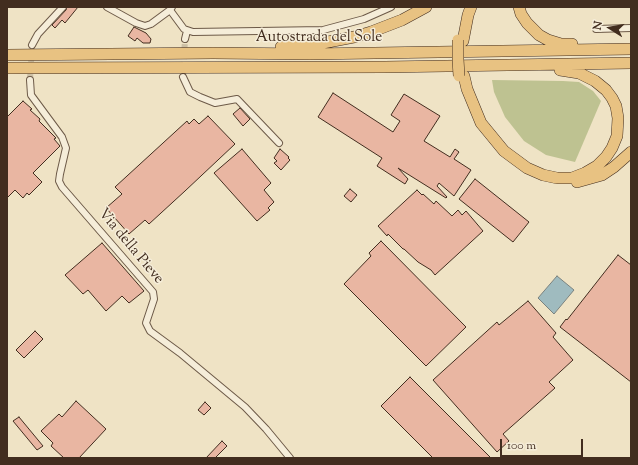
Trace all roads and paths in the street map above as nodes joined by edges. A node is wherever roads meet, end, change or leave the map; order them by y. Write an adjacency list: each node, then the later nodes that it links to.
1 (63, 7): 14 (street)
2 (107, 7): 8 (street)
3 (391, 7): 11 (street)
4 (426, 7): 17 (highway)
5 (466, 7): 13 (highway)
6 (471, 7): 13 (highway)
7 (519, 7): 16 (highway)
8 (171, 8): 11 (street)
9 (631, 28): 10 (street)
10 (596, 29)
11 (186, 31): 12 (street)
12 (185, 40)
13 (461, 40): 22 (highway)
14 (32, 45)
15 (631, 49): 16 (highway, Autostrada del Sole)
16 (598, 50): 17 (highway, Autostrada del Sole)
17 (212, 53): 18 (highway, Autostrada del Sole)
18 (7, 55)
19 (631, 63): 20 (highway, Autostrada del Sole)
20 (519, 65): 21 (highway, Autostrada del Sole); 22 (highway)
21 (7, 68)
22 (462, 76): 26 (highway)
23 (183, 77): 25 (street)
24 (30, 80): 27 (street, Via della Pieve)
25 (279, 143)
26 (631, 152)
27 (290, 458)

